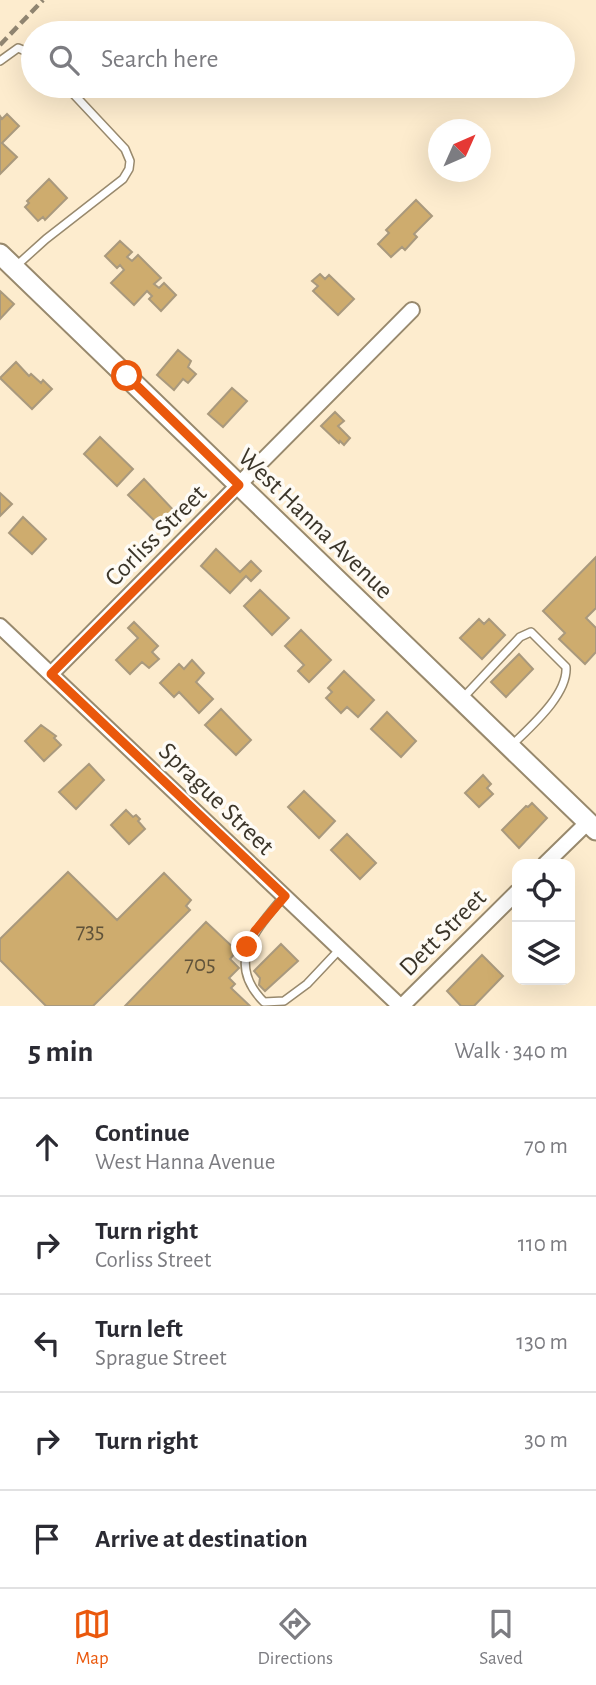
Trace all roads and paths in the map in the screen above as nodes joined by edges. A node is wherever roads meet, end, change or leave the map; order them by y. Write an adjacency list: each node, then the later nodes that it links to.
1 (21, 49): 2 (lane)
2 (0, 61)
3 (76, 98): 4 (lane)
4 (7, 261): 6 (main road, West Hanna Avenue)
5 (412, 310): 6 (street, Corliss Street)
6 (239, 485): 8 (street, Corliss Street); 9 (main road, West Hanna Avenue)
7 (0, 626): 8 (street, Sprague Street)
8 (51, 674): 13 (street, Sprague Street)
9 (461, 700): 10 (main road, West Hanna Avenue); 10 (lane)
10 (510, 747): 11 (main road, West Hanna Avenue)
11 (592, 826): 12 (street)
12 (551, 859)
13 (285, 896): 15 (street, Sprague Street); 15 (lane)
14 (512, 897): 16 (street, Dett Street)
15 (340, 949): 16 (street, Sprague Street)
16 (401, 1006)

